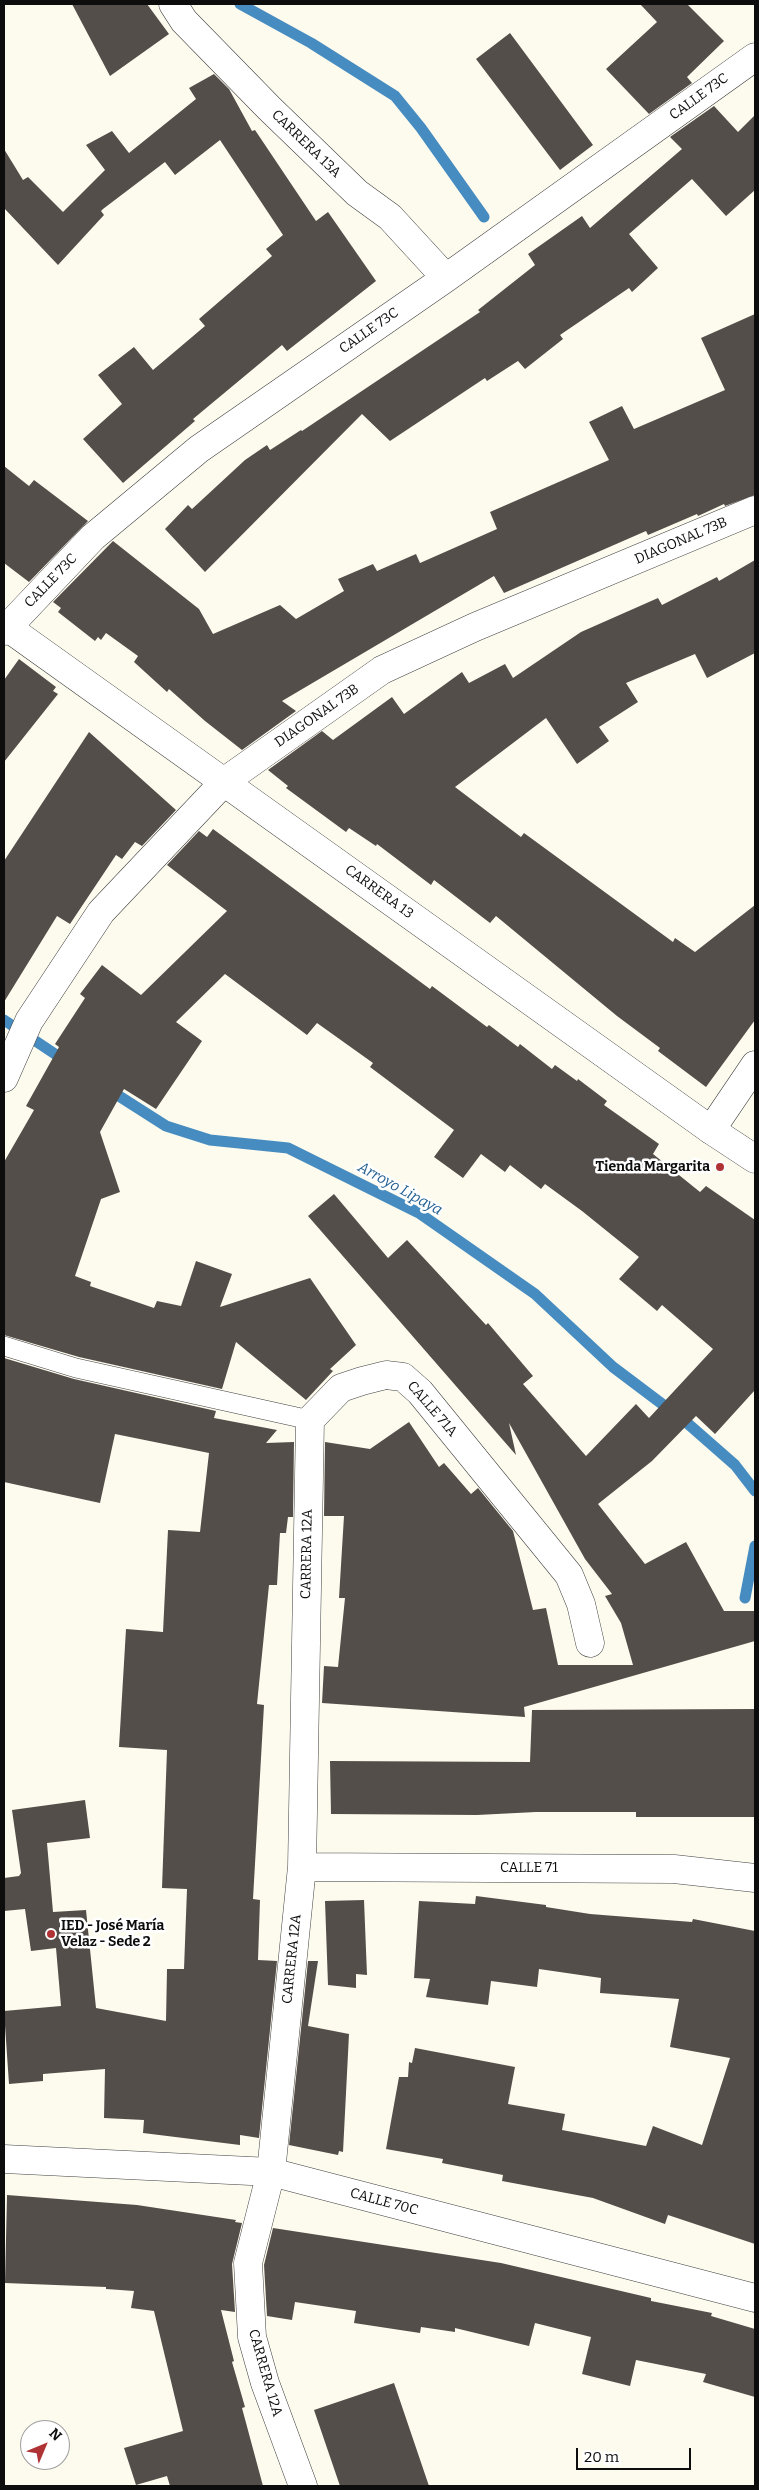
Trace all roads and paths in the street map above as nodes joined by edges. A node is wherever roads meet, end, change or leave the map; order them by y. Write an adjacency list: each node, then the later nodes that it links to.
1 (173, 4): 3 (street, CARRERA 13A)
2 (755, 57): 3 (street, CALLE 73C)
3 (446, 278): 5 (street, CALLE 73C)
4 (755, 510): 6 (street, DIAGONAL 73B)
5 (5, 628): 6 (street, CARRERA 13)
6 (225, 781): 8 (street, DIAGONAL 73B); 9 (street, CARRERA 13)
7 (755, 1065): 9 (street)
8 (4, 1078)
9 (711, 1130): 10 (street, CARRERA 13)
10 (755, 1159)
11 (4, 1346): 12 (lane)
12 (310, 1420): 13 (street, CALLE 71A); 14 (street, CARRERA 12A)
13 (590, 1643)
14 (302, 1867): 15 (street, CALLE 71); 17 (street, CARRERA 12A)
15 (755, 1878)
16 (4, 2159): 17 (street, CALLE 70C)
17 (271, 2172): 18 (street, CALLE 70C); 19 (street, CARRERA 12A)
18 (755, 2298)
19 (302, 2486)

